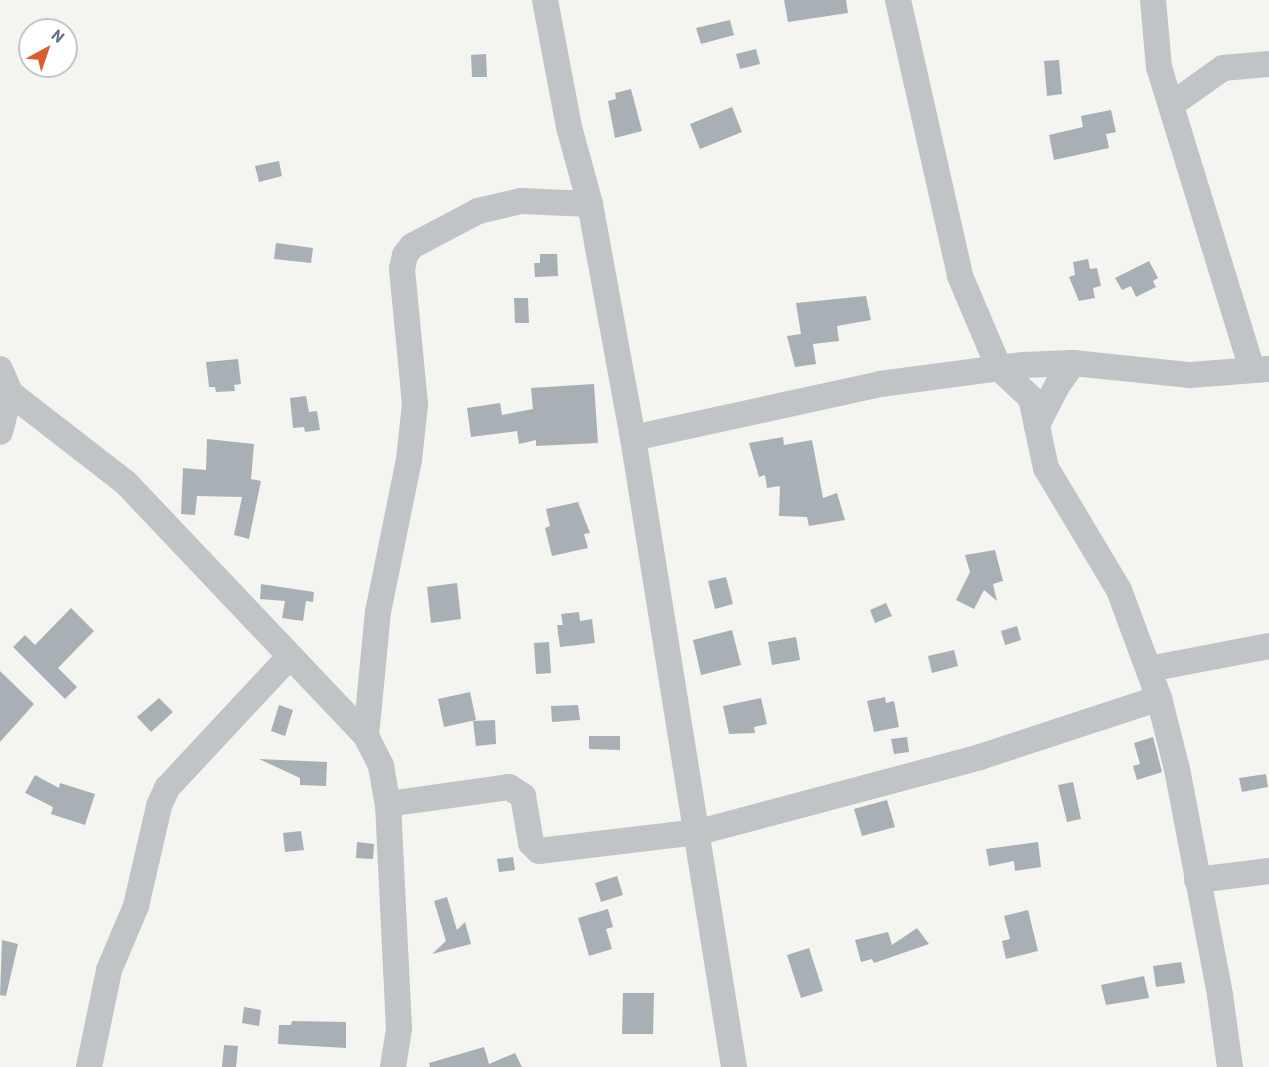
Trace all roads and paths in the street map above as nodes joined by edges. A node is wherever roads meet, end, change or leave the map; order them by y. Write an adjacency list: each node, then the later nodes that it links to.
1 (545, 0): 6 (street)
2 (898, 0): 8 (street)
3 (1153, 0): 5 (street)
4 (1269, 64): 5 (street)
5 (1171, 105): 10 (street)
6 (590, 204): 14 (street); 19 (street)
7 (1073, 363): 8 (street); 10 (street); 12 (street)
8 (999, 368): 12 (street); 14 (street)
9 (0, 369): 11 (street)
10 (1260, 370)
11 (5, 392): 13 (street); 16 (street)
12 (1037, 425): 17 (street)
13 (0, 432)
14 (633, 438): 21 (street)
15 (1269, 646): 17 (street)
16 (290, 656): 19 (street); 24 (street)
17 (1149, 669): 18 (street)
18 (1159, 698): 21 (street); 23 (street)
19 (366, 736): 20 (street)
20 (388, 804): 21 (street); 25 (street)
21 (699, 832): 26 (street)
22 (1269, 871): 23 (street)
23 (1197, 880): 27 (street)
24 (89, 1067)
25 (393, 1067)
26 (734, 1067)
27 (1230, 1067)

